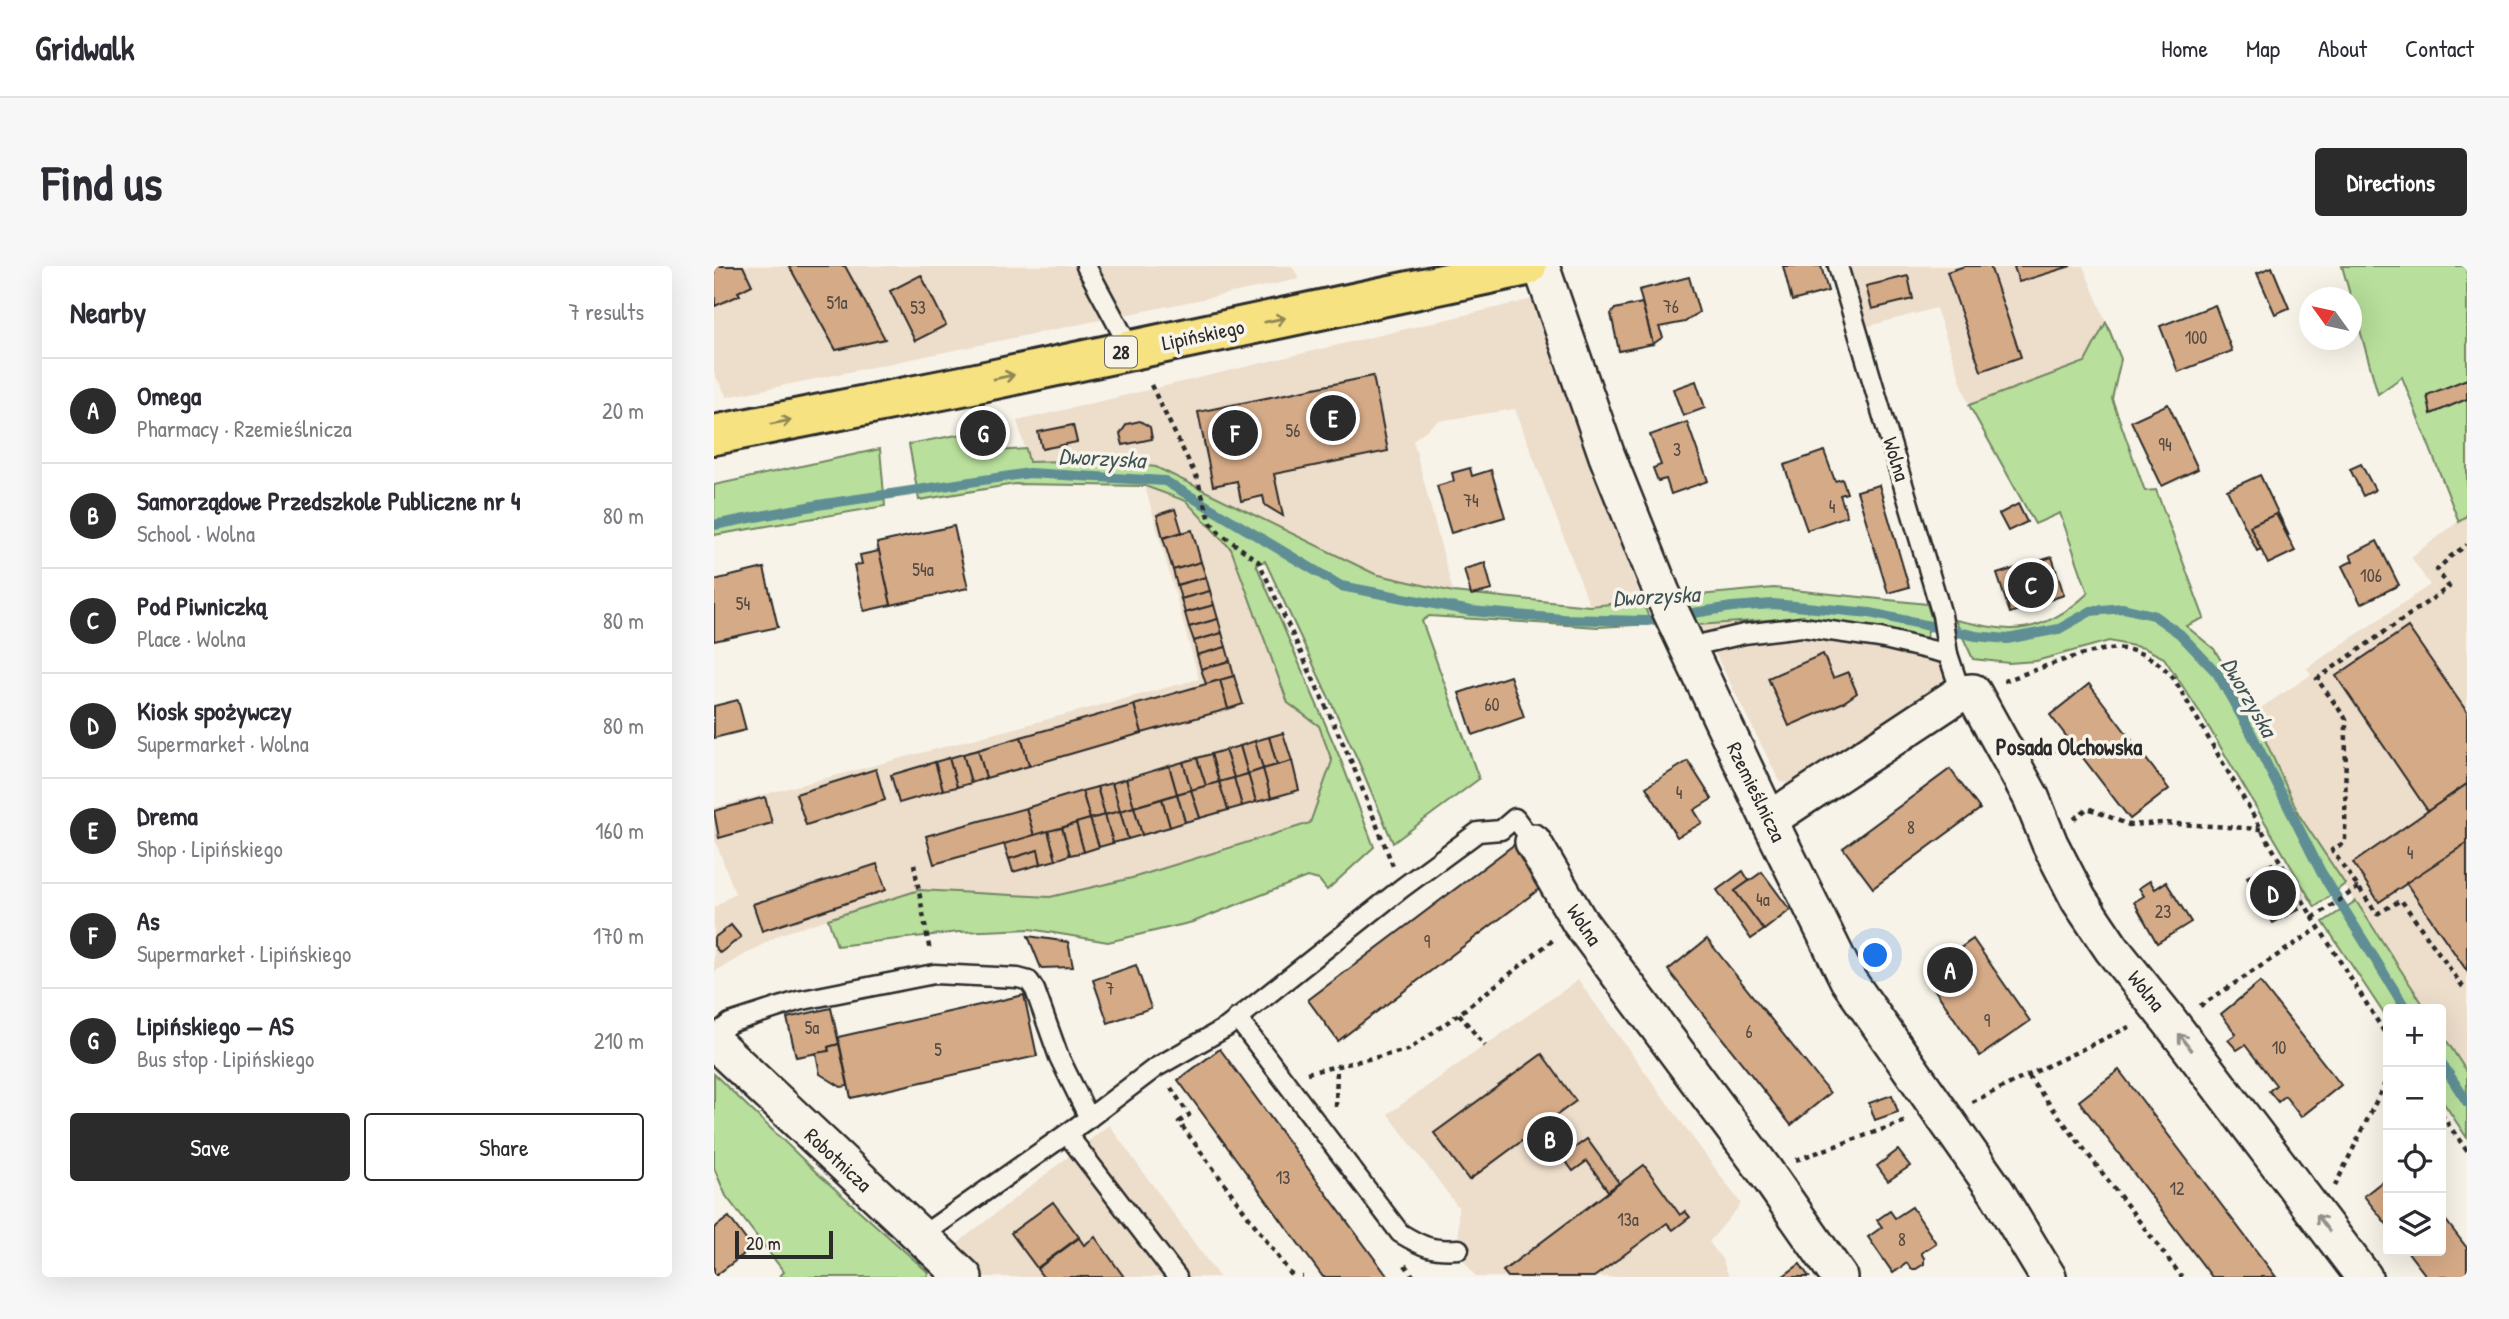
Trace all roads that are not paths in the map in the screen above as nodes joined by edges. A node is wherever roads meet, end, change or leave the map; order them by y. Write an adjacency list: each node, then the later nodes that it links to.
1 (1086, 266): 5 (lane)
2 (1527, 266): 5 (main road, Lipińskiego / 28, one-way to 2)
3 (1541, 266): 7 (street, Rzemieślnicza)
4 (1838, 266): 8 (lane, Wolna)
5 (1131, 350): 6 (main road, Lipińskiego / 28, one-way to 5)
6 (714, 435)
7 (1685, 642): 8 (lane); 10 (street, Rzemieślnicza)
8 (1948, 650): 9 (lane, Wolna)
9 (1967, 692): 10 (street); 23 (street, Wolna, one-way to 9)
10 (1769, 820): 22 (street, Rzemieślnicza)
11 (1533, 842): 12 (lane); 21 (street, Wolna)
12 (1237, 1018): 15 (lane); 18 (lane)
13 (714, 1036): 15 (lane)
14 (714, 1042): 17 (street, Robotnicza)
15 (1089, 1118): 16 (lane)
16 (1067, 1134): 17 (lane); 20 (lane)
17 (920, 1237): 19 (street, Robotnicza)
18 (1459, 1249)
19 (964, 1277)
20 (1177, 1277)
21 (1839, 1277)
22 (2048, 1277)
23 (2364, 1277)

